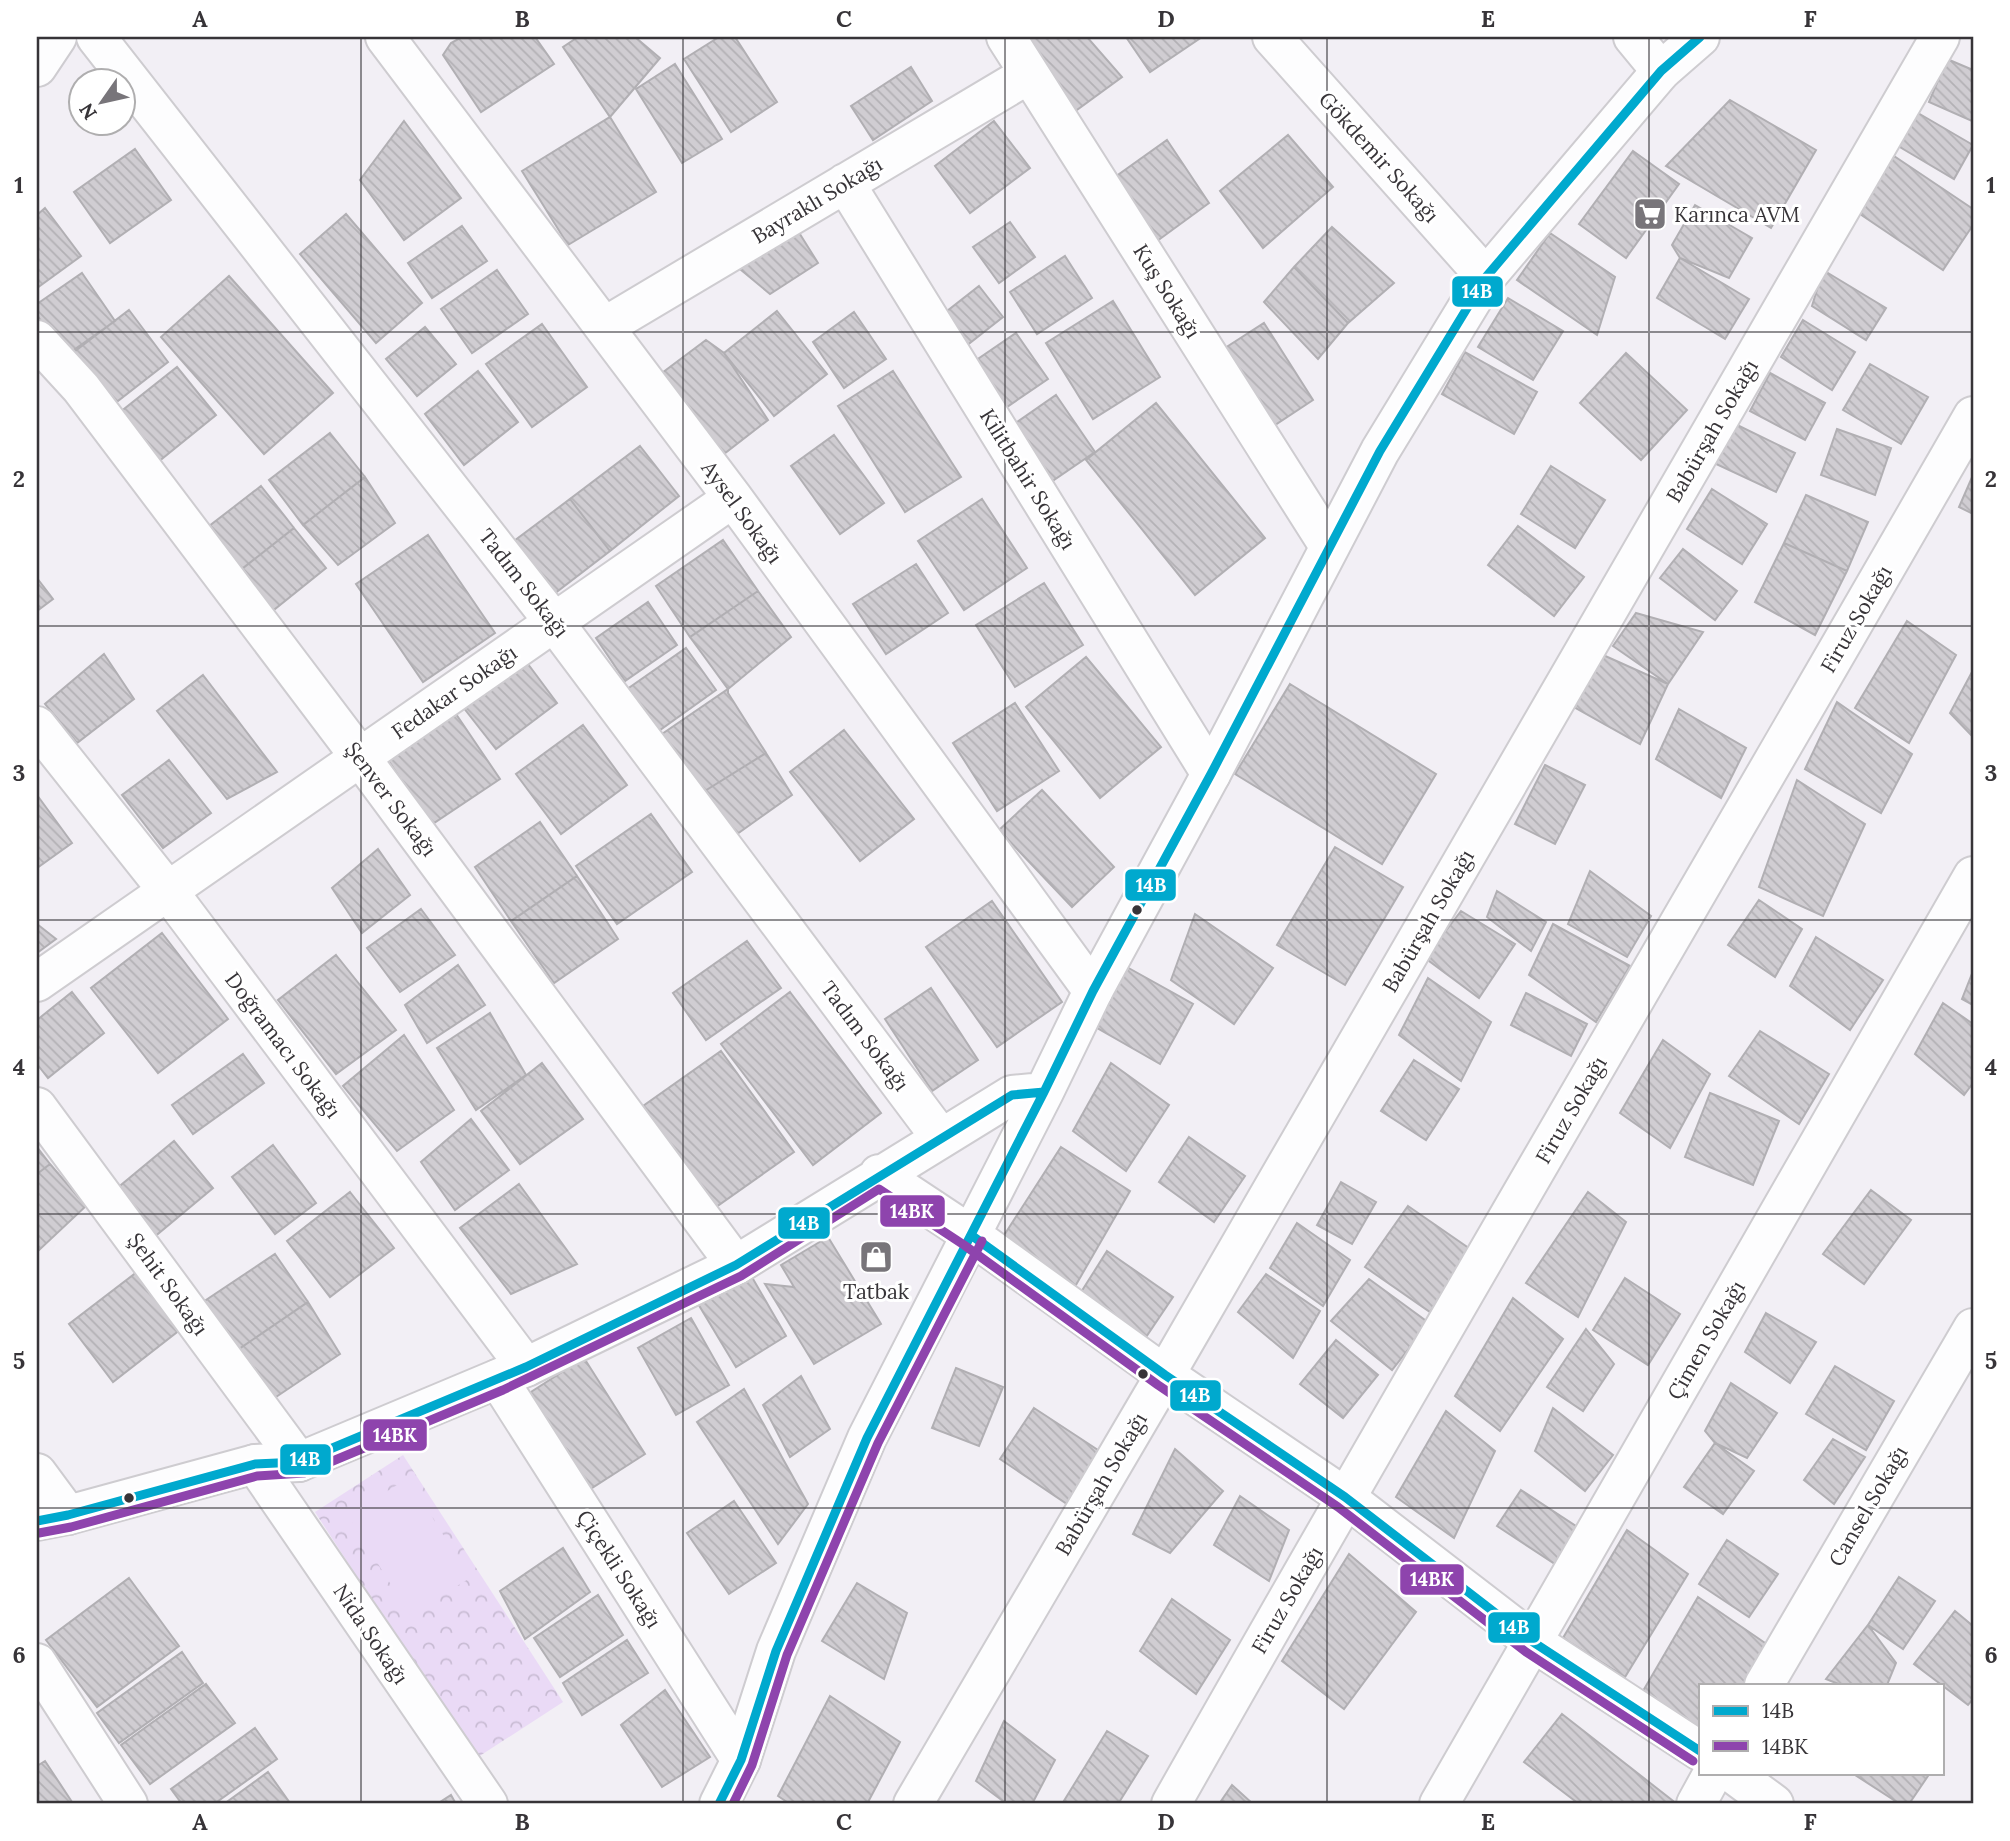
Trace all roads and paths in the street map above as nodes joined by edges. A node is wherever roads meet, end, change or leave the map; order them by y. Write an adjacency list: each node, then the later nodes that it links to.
1 (57, 37): 9 (street)
2 (96, 37): 19 (street, Tadım Sokağı)
3 (385, 37): 14 (street, Aysel Sokağı)
4 (1006, 37): 11 (street, Kuş Sokağı)
5 (1272, 37): 13 (street, Gökdemir Sokağı)
6 (1633, 37): 10 (street)
7 (1700, 37): 10 (street)
8 (1940, 37): 35 (street, Babürşah Sokağı)
9 (37, 67)
10 (1661, 71): 13 (street)
11 (1029, 74): 12 (street, Bayraklı Sokağı); 18 (street, Kuş Sokağı)
12 (845, 183): 14 (street, Bayraklı Sokağı); 22 (street, Kilitbahir Sokağı)
13 (1486, 277): 18 (street)
14 (604, 327): 17 (street, Aysel Sokağı)
15 (37, 340): 21 (street, Şenver Sokağı)
16 (1973, 416): 39 (street, Firuz Sokağı)
17 (733, 498): 19 (street, Fedakar Sokağı); 26 (street, Aysel Sokağı)
18 (1329, 546): 22 (street)
19 (554, 622): 21 (street, Fedakar Sokağı); 29 (street, Tadım Sokağı)
20 (37, 726): 24 (street, Doğramacı Sokağı)
21 (360, 757): 24 (street, Fedakar Sokağı); 32 (street, Şenver Sokağı)
22 (1211, 774): 26 (street)
23 (1973, 876): 41 (street, Çimen Sokağı)
24 (168, 891): 25 (street, Fedakar Sokağı); 34 (street, Doğramacı Sokağı)
25 (37, 982)
26 (1093, 992): 27 (street)
27 (1044, 1092): 29 (street); 31 (street)
28 (37, 1107): 36 (street, Şehit Sokağı)
29 (941, 1138): 30 (street)
30 (879, 1174): 31 (street); 32 (street)
31 (971, 1235): 35 (street); 45 (street)
32 (736, 1265): 34 (street)
33 (1973, 1328): 43 (street, Cansel Sokağı)
34 (512, 1373): 36 (street); 45 (street, Çiçekli Sokağı)
35 (1165, 1375): 39 (street); 51 (street, Babürşah Sokağı)
36 (299, 1462): 37 (street)
37 (255, 1464): 40 (street); 49 (street, Nida Sokağı)
38 (37, 1473): 40 (street)
39 (1345, 1497): 41 (street); 52 (street, Firuz Sokağı)
40 (52, 1518)
41 (1533, 1642): 44 (street); 53 (street, Çimen Sokağı)
42 (37, 1663): 48 (street)
43 (1765, 1684)
44 (1699, 1750)
45 (741, 1760): 50 (street)
46 (1712, 1774): 54 (street)
47 (1733, 1774): 55 (street)
48 (128, 1804)
49 (488, 1804)
50 (719, 1804)
51 (913, 1804)
52 (1171, 1804)
53 (1439, 1804)
54 (1696, 1804)
55 (1774, 1804)

